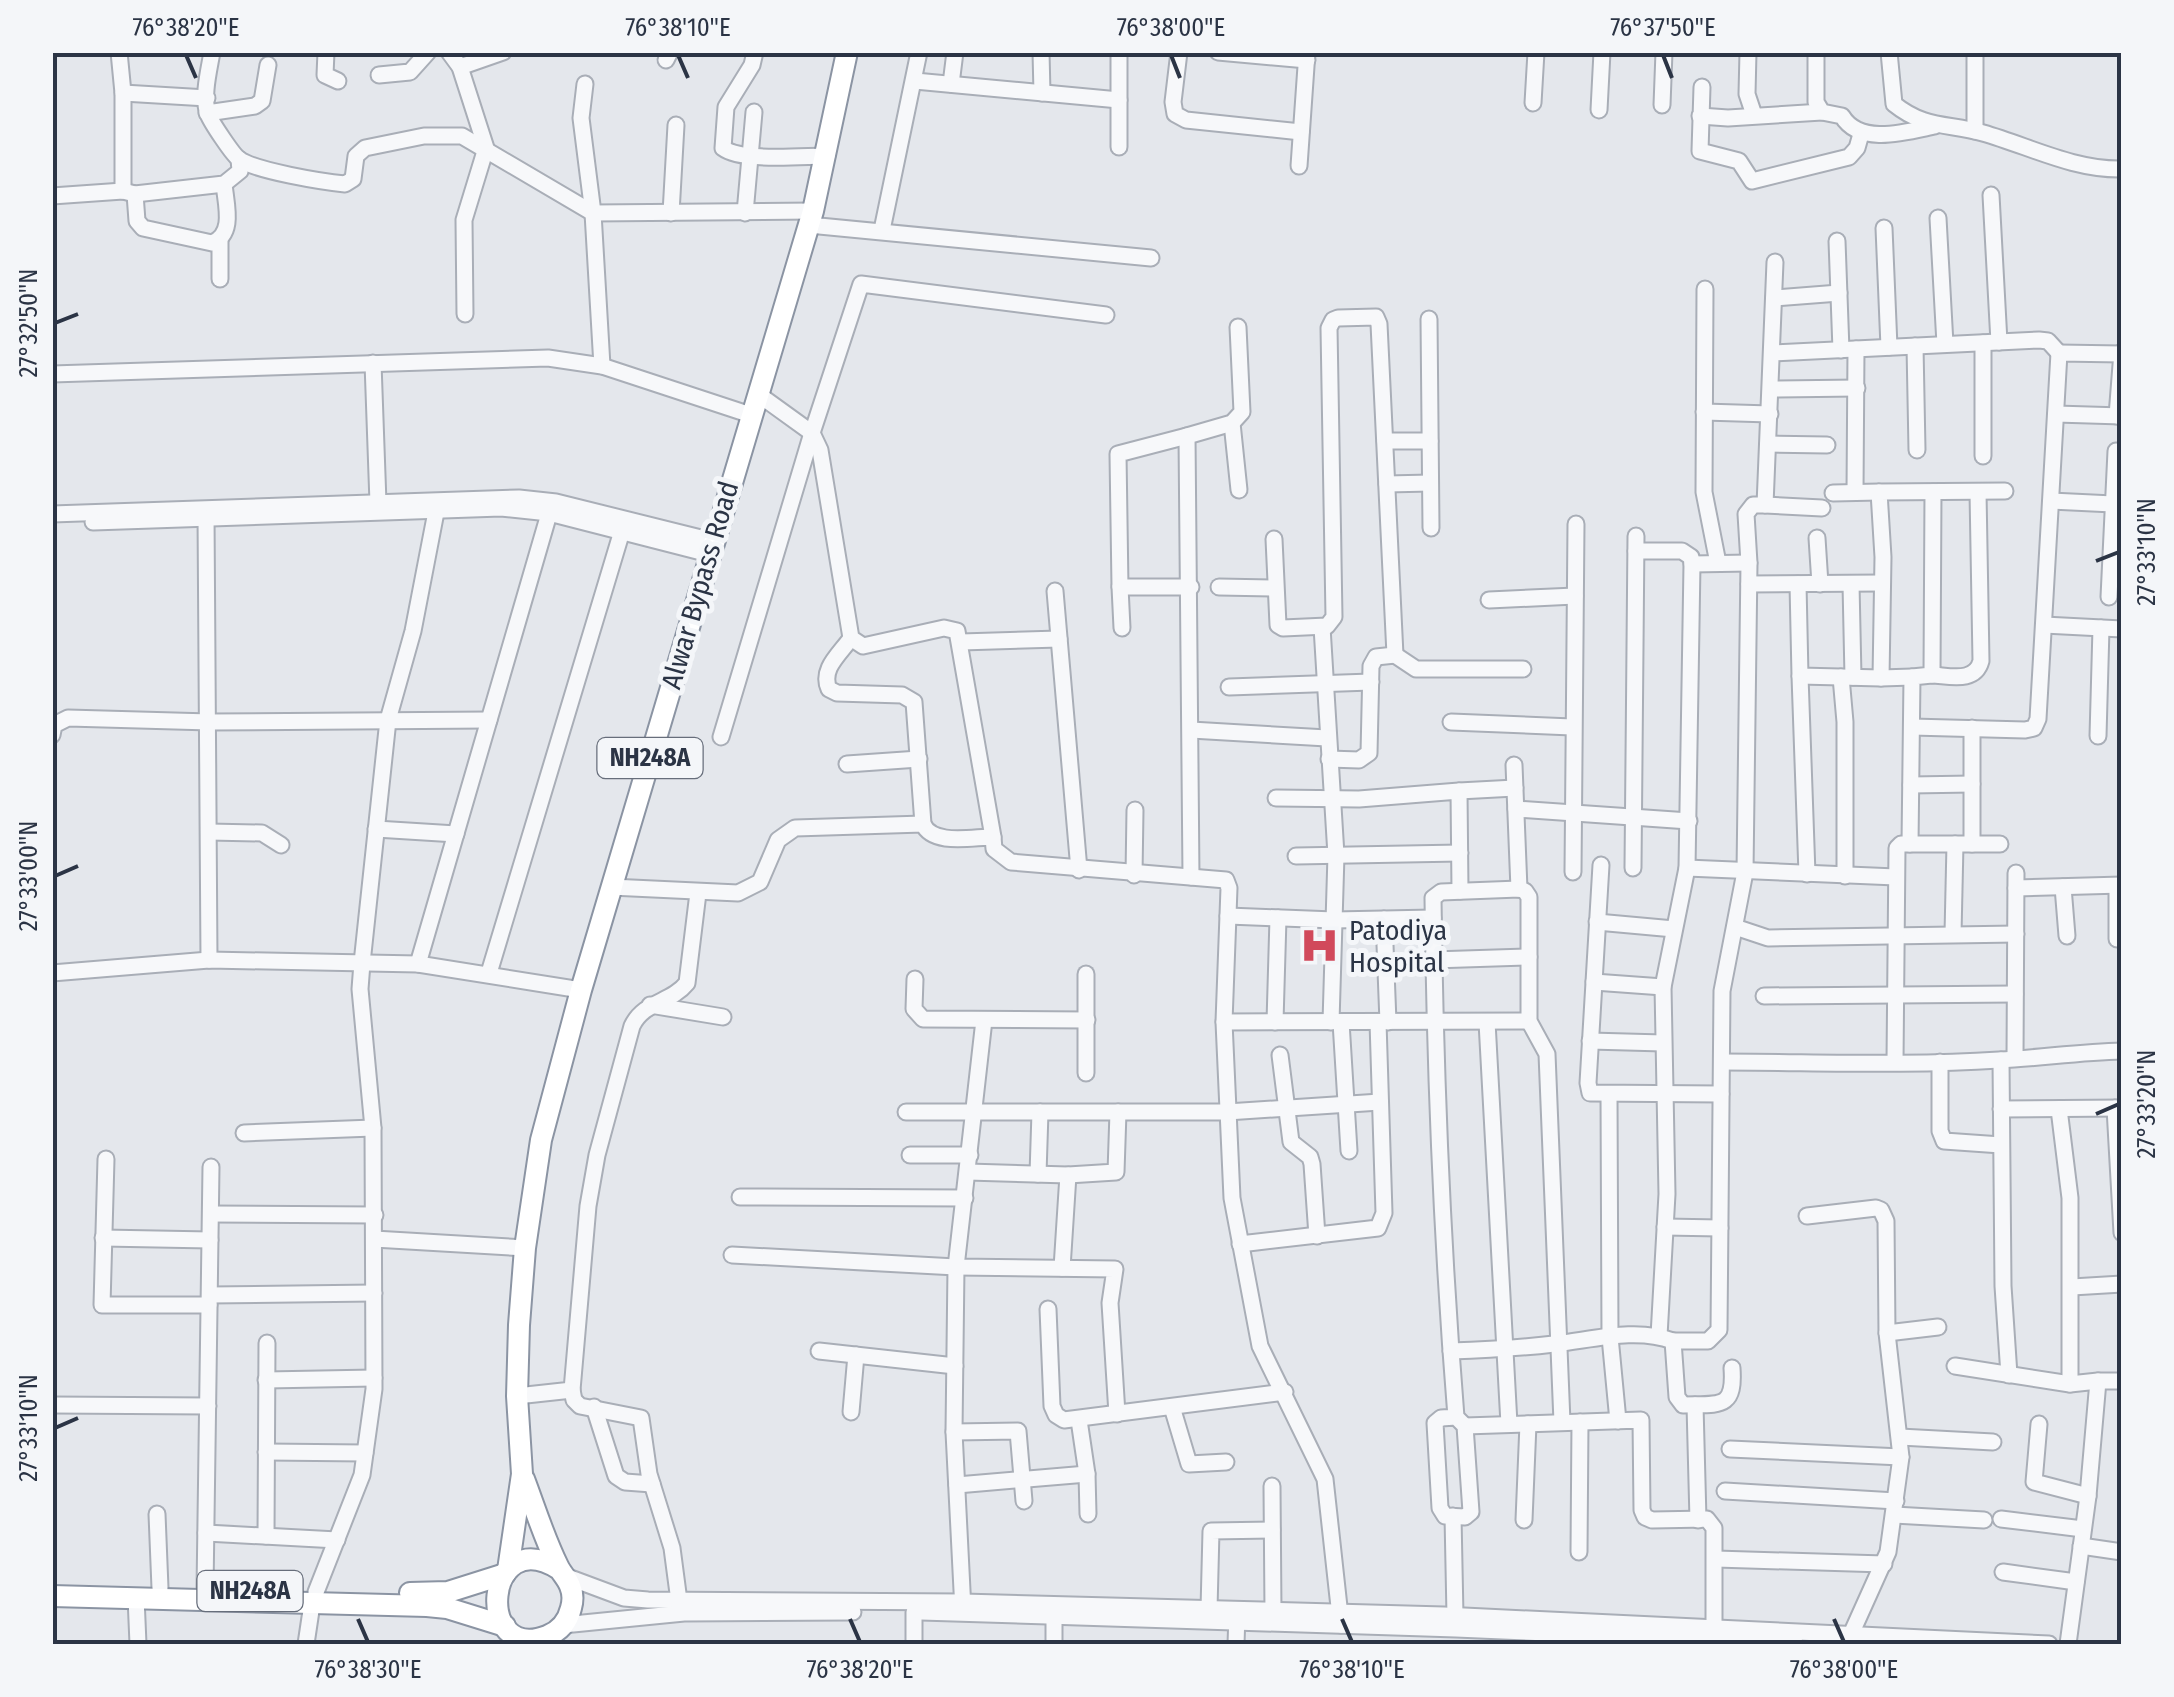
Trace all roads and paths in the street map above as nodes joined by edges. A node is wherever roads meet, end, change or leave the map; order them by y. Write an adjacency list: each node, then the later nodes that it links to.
1 (119, 52): 32 (street)
2 (212, 52): 35 (street)
3 (326, 52): 27 (street)
4 (428, 52): 25 (street)
5 (504, 52): 24 (street)
6 (755, 52): 49 (street)
7 (847, 52): 50 (highway, Alwar Bypass Road / NH248A)
8 (919, 52): 26 (street)
9 (955, 52): 29 (street)
10 (1042, 52): 31 (street)
11 (1119, 52): 33 (street)
12 (1180, 52): 45 (street)
13 (1218, 52): 22 (street)
14 (1536, 52): 34 (street)
15 (1602, 52): 37 (street)
16 (1664, 52): 36 (street)
17 (1748, 52): 40 (street)
18 (1816, 52): 39 (street)
19 (1889, 52): 43 (street)
20 (1974, 52): 44 (street)
21 (449, 53): 24 (street)
22 (1307, 56): 45 (street)
23 (268, 66): 35 (street)
24 (460, 67): 48 (street)
25 (379, 75)
26 (915, 80): 29 (street); 64 (street)
27 (338, 81)
28 (585, 84): 58 (street)
29 (952, 84): 31 (street)
30 (1702, 87): 41 (street)
31 (1042, 93): 33 (street)
32 (123, 94): 35 (street); 55 (street)
33 (1119, 100): 47 (street)
34 (1533, 103)
35 (207, 105): 51 (street)
36 (1662, 105)
37 (1599, 110)
38 (754, 112): 49 (street)
39 (1822, 112): 40 (street); 46 (street)
40 (1754, 115): 41 (street)
41 (1700, 116): 46 (street)
42 (676, 125): 59 (street)
43 (1935, 126): 44 (street); 46 (street)
44 (1975, 131): 53 (street)
45 (1301, 132): 52 (street)
46 (1862, 134)
47 (1118, 146)
48 (486, 148): 51 (street); 58 (street); 73 (street)
49 (750, 155): 50 (street); 60 (street)
50 (827, 156): 61 (highway, Alwar Bypass Road / NH248A)
51 (239, 160): 54 (street)
52 (1299, 166)
53 (2122, 169)
54 (224, 184): 55 (street); 65 (street)
55 (129, 192): 57 (street); 65 (street)
56 (1991, 195): 77 (street)
57 (52, 196)
58 (594, 213): 59 (street); 86 (street)
59 (671, 213): 60 (street)
60 (746, 213): 61 (street)
61 (811, 218): 64 (street); 90 (highway, Alwar Bypass Road / NH248A)
62 (1938, 218): 78 (street)
63 (1884, 228): 80 (street)
64 (882, 230): 67 (street)
65 (220, 240): 69 (street)
66 (1837, 241): 71 (street)
67 (1151, 258)
68 (1775, 262): 72 (street)
69 (220, 279)
70 (1706, 289): 91 (street)
71 (1839, 292): 72 (street); 81 (street)
72 (1774, 298): 82 (street)
73 (465, 314)
74 (1106, 315): 97 (street)
75 (1429, 319): 99 (street)
76 (1238, 328): 96 (street)
77 (1991, 342): 78 (street); 83 (street); 105 (street)
78 (1946, 344): 79 (street)
79 (1915, 346): 80 (street); 103 (street)
80 (1888, 347): 81 (street)
81 (1848, 349): 82 (street); 88 (street)
82 (1772, 353): 89 (street)
83 (2059, 353): 84 (street); 93 (street)
84 (2122, 353): 95 (street)
85 (373, 363): 86 (street); 87 (street); 117 (street)
86 (602, 366): 94 (street)
87 (52, 374)
88 (1857, 388): 89 (street); 111 (street)
89 (1771, 389): 92 (street)
90 (758, 394): 94 (highway, Alwar Bypass Road / NH248A); 97 (street)
91 (1704, 412): 92 (street); 134 (street)
92 (1770, 414): 101 (street)
93 (2056, 414): 95 (street); 116 (street)
94 (751, 415): 131 (highway, Alwar Bypass Road / NH248A)
95 (2119, 416)
96 (1232, 422): 98 (street); 109 (street)
97 (812, 432): 153 (street); 176 (street)
98 (1187, 436): 140 (street); 142 (street)
99 (1430, 441): 100 (street); 106 (street)
100 (1385, 442): 108 (street); 149 (street)
101 (1768, 444): 102 (street); 119 (street)
102 (1827, 445)
103 (1917, 450)
104 (2116, 451): 107 (street)
105 (1984, 456)
106 (1430, 482): 108 (street); 127 (street)
107 (2118, 483): 118 (street)
108 (1387, 484): 156 (street)
109 (1239, 490)
110 (2005, 491): 114 (street)
111 (1855, 492): 112 (street); 115 (street)
112 (1879, 492): 113 (street); 135 (street)
113 (1933, 492): 114 (street); 158 (street)
114 (1978, 492): 158 (street)
115 (1833, 493)
116 (2051, 501): 118 (street); 148 (street)
117 (378, 503): 120 (street); 124 (street)
118 (2113, 504): 146 (street)
119 (1765, 505): 121 (street); 132 (street)
120 (551, 507): 122 (street); 128 (street); 131 (street); 167 (street)
121 (1822, 508)
122 (436, 512): 124 (street); 166 (street)
123 (52, 514): 124 (street)
124 (206, 514): 125 (street); 168 (street)
125 (52, 523)
126 (1576, 524): 145 (street)
127 (1431, 528)
128 (622, 531): 131 (street); 241 (street)
129 (1818, 538): 138 (street)
130 (1274, 539): 143 (street)
131 (711, 548): 217 (highway, Alwar Bypass Road / NH248A)
132 (1749, 563): 134 (street); 136 (street)
133 (1692, 564): 134 (street); 191 (street); 192 (street)
134 (1718, 564)
135 (1882, 583): 139 (street); 162 (street)
136 (1749, 584): 137 (street); 210 (street)
137 (1798, 584): 138 (street); 159 (street)
138 (1820, 584): 139 (street)
139 (1851, 584): 160 (street)
140 (1190, 586): 142 (street); 173 (street)
141 (1219, 587): 143 (street)
142 (1120, 588): 150 (street)
143 (1275, 588): 149 (street)
144 (1054, 591): 154 (street)
145 (1574, 596): 147 (street); 170 (street)
146 (2108, 597)
147 (1489, 600)
148 (2044, 624): 151 (street); 172 (street)
149 (1322, 627): 164 (street)
150 (1122, 628)
151 (2102, 628): 152 (street); 175 (street)
152 (2122, 628)
153 (851, 638): 155 (street); 178 (street)
154 (1059, 638): 155 (street); 208 (street)
155 (961, 642): 197 (street)
156 (1395, 654): 157 (street); 163 (street)
157 (1522, 669)
158 (1932, 675): 161 (street)
159 (1800, 676): 160 (street); 211 (street)
160 (1847, 677): 162 (street); 213 (street)
161 (1912, 677): 162 (street); 171 (street)
162 (1881, 678)
163 (1371, 682): 164 (street); 179 (street)
164 (1324, 684): 165 (street); 177 (street)
165 (1228, 688)
166 (388, 720): 167 (street); 168 (street); 194 (street)
167 (489, 720): 196 (street)
168 (210, 722): 174 (street); 195 (street)
169 (1451, 722): 170 (street)
170 (1572, 727): 190 (street)
171 (1912, 728): 172 (street); 183 (street)
172 (1972, 728): 182 (street)
173 (1191, 730): 177 (street); 214 (street)
174 (52, 735)
175 (2098, 736)
176 (720, 737)
177 (1327, 738): 179 (street)
178 (919, 758): 180 (street); 193 (street)
179 (1329, 759): 187 (street)
180 (847, 764)
181 (1514, 764): 184 (street)
182 (1972, 784): 183 (street); 199 (street)
183 (1910, 785): 198 (street)
184 (1515, 788): 185 (street); 189 (street)
185 (1459, 791): 187 (street); 202 (street)
186 (1276, 798): 187 (street)
187 (1333, 799): 204 (street)
188 (1135, 810): 212 (street)
189 (1516, 810): 190 (street); 219 (street)
190 (1571, 813): 191 (street); 209 (street)
191 (1631, 817): 192 (street); 206 (street)
192 (1689, 821): 207 (street)
193 (923, 824): 197 (street); 221 (street)
194 (376, 829): 196 (street); 238 (street)
195 (209, 832): 201 (street); 236 (street)
196 (456, 834): 239 (street)
197 (993, 836): 208 (street)
198 (1910, 844): 199 (street); 215 (street)
199 (1964, 844): 200 (street); 230 (street)
200 (2000, 844)
201 (281, 845)
202 (1460, 853): 204 (street); 220 (street)
203 (1296, 856): 204 (street)
204 (1336, 856): 226 (street)
205 (1601, 865): 227 (street)
206 (1633, 868)
207 (1686, 868): 210 (street); 229 (street)
208 (1079, 870): 212 (street)
209 (1573, 872)
210 (1746, 872): 211 (street); 228 (street)
211 (1807, 874): 213 (street)
212 (1134, 875): 214 (street)
213 (1845, 876): 215 (street)
214 (1191, 877): 222 (street)
215 (1896, 877): 232 (street)
216 (2119, 886): 218 (street); 234 (street)
217 (612, 887): 221 (street); 246 (highway, Alwar Bypass Road / NH248A)
218 (2063, 887): 231 (street); 233 (street)
219 (1519, 889): 220 (street); 235 (street)
220 (1460, 891): 224 (street)
221 (698, 892): 250 (street)
222 (1228, 916): 223 (street); 255 (street)
223 (1278, 918): 226 (street); 256 (street)
224 (1433, 918): 225 (street); 237 (street)
225 (1384, 919): 226 (street); 258 (street)
226 (1334, 920): 257 (street)
227 (1598, 922): 229 (street); 244 (street)
228 (1735, 927): 232 (street); 266 (street)
229 (1674, 929): 245 (street)
230 (1953, 934): 231 (street); 232 (street)
231 (2016, 934): 248 (street)
232 (1896, 935): 247 (street)
233 (2067, 936)
234 (2117, 939)
235 (1529, 957): 237 (street); 254 (street)
236 (209, 960): 238 (street); 240 (street)
237 (1433, 960): 259 (street)
238 (362, 962): 239 (street); 284 (street)
239 (418, 964): 241 (street)
240 (52, 973)
241 (489, 973): 246 (street)
242 (1086, 974): 253 (street)
243 (915, 980): 252 (street)
244 (1594, 982): 245 (street); 261 (street)
245 (1663, 987): 262 (street)
246 (581, 990): 308 (highway, Alwar Bypass Road / NH248A)
247 (1894, 994): 248 (street); 249 (street); 267 (street)
248 (2015, 994): 265 (street)
249 (1764, 996)
250 (650, 1005): 251 (street); 336 (street)
251 (723, 1017)
252 (984, 1020): 253 (street); 280 (street)
253 (1086, 1020): 269 (street)
254 (1529, 1021): 260 (street); 322 (street)
255 (1224, 1022): 256 (street); 283 (street)
256 (1275, 1022): 257 (street)
257 (1336, 1022): 258 (street); 274 (street)
258 (1383, 1022): 259 (street); 273 (street)
259 (1434, 1022): 260 (street); 325 (street)
260 (1488, 1022): 323 (street)
261 (1590, 1041): 262 (street); 270 (street)
262 (1664, 1043): 271 (street)
263 (2122, 1052): 265 (street)
264 (1280, 1055): 275 (street)
265 (2008, 1059): 268 (street); 278 (street)
266 (1722, 1062): 267 (street); 272 (street)
267 (1894, 1062): 268 (street)
268 (1940, 1062): 286 (street)
269 (1086, 1073)
270 (1609, 1094): 271 (street); 319 (street)
271 (1664, 1094): 272 (street); 300 (street)
272 (1721, 1094): 301 (street)
273 (1380, 1102): 274 (street); 303 (street)
274 (1346, 1104): 275 (street); 287 (street)
275 (1284, 1106): 283 (street); 303 (street)
276 (2059, 1108): 277 (street); 278 (street); 313 (street)
277 (2118, 1108): 302 (street)
278 (2001, 1109): 286 (street)
279 (906, 1112): 280 (street)
280 (975, 1112): 281 (street); 288 (street)
281 (1040, 1112): 282 (street); 293 (street)
282 (1118, 1112): 283 (street); 294 (street)
283 (1228, 1112): 307 (street)
284 (374, 1128): 285 (street); 298 (street)
285 (244, 1133)
286 (2001, 1145): 330 (street)
287 (1349, 1150)
288 (970, 1154): 289 (street); 292 (street)
289 (910, 1155)
290 (106, 1159): 304 (street)
291 (211, 1167): 297 (street)
292 (968, 1172): 293 (street); 296 (street)
293 (1038, 1174): 294 (street)
294 (1068, 1175): 311 (street)
295 (740, 1196): 296 (street)
296 (964, 1198): 310 (street)
297 (210, 1214): 298 (street); 306 (street)
298 (375, 1215): 305 (street)
299 (1807, 1216): 318 (street)
300 (1665, 1228): 301 (street); 320 (street)
301 (1720, 1228): 320 (street)
302 (2122, 1233)
303 (1317, 1236): 307 (street)
304 (103, 1238): 306 (street); 315 (street)
305 (374, 1239): 308 (street); 314 (street)
306 (210, 1240): 315 (street)
307 (1240, 1244): 337 (street)
308 (525, 1248): 338 (highway, Alwar Bypass Road / NH248A)
309 (732, 1255): 310 (street)
310 (956, 1267): 311 (street); 327 (street)
311 (1062, 1268): 345 (street)
312 (2122, 1284): 313 (street)
313 (2072, 1287): 335 (street)
314 (374, 1293): 315 (street); 331 (street)
315 (209, 1300): 341 (street)
316 (1048, 1309): 346 (street)
317 (1938, 1327): 318 (street)
318 (1887, 1333): 355 (street)
319 (1610, 1336): 320 (street); 322 (street); 348 (street)
320 (1666, 1339): 340 (street)
321 (267, 1343): 332 (street)
322 (1560, 1344): 323 (street); 349 (street)
323 (1506, 1349): 325 (street); 351 (street)
324 (818, 1351): 326 (street)
325 (1451, 1351): 347 (street)
326 (856, 1355): 327 (street); 344 (street)
327 (955, 1366): 354 (street)
328 (1955, 1366): 330 (street)
329 (1732, 1368): 340 (street)
330 (2009, 1374): 335 (street)
331 (374, 1378): 332 (street); 359 (street)
332 (266, 1380): 358 (street)
333 (2122, 1380): 334 (street)
334 (2098, 1381): 335 (street); 369 (street)
335 (2070, 1384)
336 (572, 1390): 338 (street); 342 (street)
337 (1285, 1392): 343 (street); 403 (street)
338 (517, 1396): 362 (highway, Alwar Bypass Road / NH248A)
339 (52, 1405): 341 (street)
340 (1694, 1405): 376 (street)
341 (208, 1406): 378 (street)
342 (594, 1407): 365 (street); 365 (street)
343 (1172, 1407): 345 (street); 361 (street)
344 (851, 1412)
345 (1117, 1414): 346 (street)
346 (1079, 1420): 363 (street)
347 (1460, 1421): 351 (street); 374 (street); 374 (street)
348 (1618, 1421): 350 (street); 376 (street)
349 (1562, 1422): 350 (street); 352 (street)
350 (1580, 1422): 382 (street)
351 (1509, 1424): 352 (street)
352 (1528, 1424): 375 (street)
353 (2040, 1424): 369 (street)
354 (954, 1432): 364 (street); 366 (street)
355 (1900, 1437): 356 (street); 360 (street)
356 (1993, 1442)
357 (1730, 1449): 360 (street)
358 (266, 1452): 359 (street); 379 (street)
359 (365, 1453): 381 (street)
360 (1901, 1457): 371 (street)
361 (1226, 1462)
362 (522, 1474): 386 (highway, NH248A); 388 (highway, NH248A)
363 (1087, 1474): 364 (street); 373 (street)
364 (1022, 1480): 366 (street); 370 (street)
365 (652, 1484): 396 (street)
366 (958, 1486): 397 (street)
367 (1272, 1486): 377 (street)
368 (1724, 1491): 371 (street)
369 (2088, 1496): 380 (street)
370 (1024, 1501)
371 (1895, 1508): 380 (street); 385 (street)
372 (157, 1514): 391 (street)
373 (1088, 1514)
374 (1453, 1516): 408 (street)
375 (1524, 1520)
376 (1698, 1520): 384 (street)
377 (1272, 1530): 398 (street); 400 (street)
378 (206, 1533): 379 (street); 392 (street)
379 (266, 1536): 381 (street)
380 (2082, 1538): 383 (street); 389 (street)
381 (337, 1540): 395 (street)
382 (1579, 1552)
383 (2122, 1552)
384 (1716, 1559): 385 (street); 410 (street)
385 (1884, 1564): 411 (street)
386 (507, 1572): 388 (highway, NH248A); 395 (highway, NH248A); 406 (highway, NH248A)
387 (2003, 1572): 389 (street)
388 (562, 1573): 396 (street); 405 (highway, NH248A)
389 (2076, 1582): 421 (street)
390 (52, 1586): 391 (highway, NH248A)
391 (160, 1588): 392 (highway, NH248A)
392 (205, 1590): 395 (highway, NH248A)
393 (52, 1596): 394 (highway, NH248A)
394 (136, 1598): 395 (highway, NH248A); 412 (street)
395 (314, 1598): 406 (highway, NH248A); 413 (street)
396 (679, 1600): 397 (street)
397 (963, 1608): 399 (street); 401 (street)
398 (1209, 1608): 399 (street); 402 (street)
399 (1054, 1610): 402 (street); 415 (street)
400 (1272, 1611): 402 (street); 403 (street)
401 (914, 1612): 405 (street); 414 (street)
402 (1237, 1616): 404 (street); 416 (street)
403 (1341, 1619): 404 (street); 407 (street); 408 (street)
404 (1312, 1624): 417 (street)
405 (564, 1625): 406 (highway, NH248A)
406 (505, 1626)
407 (1373, 1626): 408 (street); 418 (street)
408 (1456, 1630): 409 (street); 410 (street)
409 (1479, 1637): 410 (street)
410 (1714, 1638): 411 (street); 419 (street)
411 (1848, 1640): 420 (street)
412 (138, 1644)
413 (306, 1644)
414 (914, 1644)
415 (1054, 1644)
416 (1236, 1644)
417 (1312, 1644)
418 (1373, 1644)
419 (1796, 1644)
420 (2050, 1644)
421 (2068, 1644)

